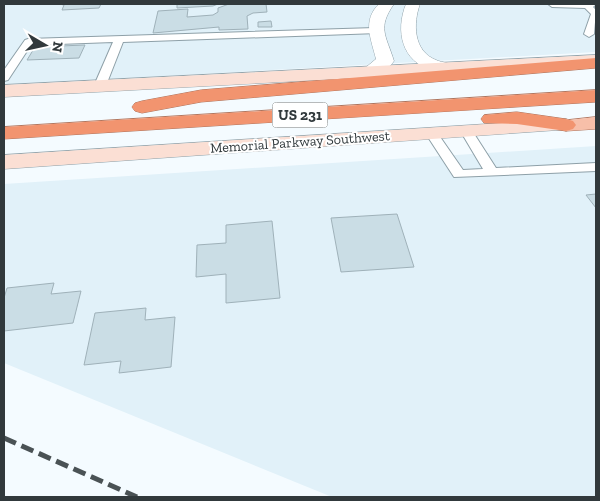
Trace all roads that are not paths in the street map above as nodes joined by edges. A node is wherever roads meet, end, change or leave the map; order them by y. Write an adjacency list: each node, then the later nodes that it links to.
1 (387, 4): 5 (street)
2 (413, 4): 9 (street)
3 (552, 4): 4 (lane)
4 (590, 5): 6 (lane)
5 (375, 30): 7 (lane); 10 (street)
6 (588, 34)
7 (120, 38): 11 (lane); 13 (lane)
8 (596, 62): 9 (main road); 17 (highway)
9 (445, 68): 10 (main road)
10 (368, 73): 13 (main road)
11 (4, 78)
12 (596, 81): 17 (highway, Memorial Parkway Southwest / US 231)
13 (99, 88): 14 (main road)
14 (4, 91)
15 (596, 96): 17 (highway, Memorial Parkway Southwest / US 231)
16 (4, 115): 17 (highway, Memorial Parkway Southwest / US 231)
17 (142, 116): 19 (highway); 21 (highway, Memorial Parkway Southwest / US 231)
18 (596, 123): 19 (main road, Memorial Parkway Southwest)
19 (566, 124): 20 (main road, Memorial Parkway Southwest)
20 (467, 132): 22 (main road, Memorial Parkway Southwest); 25 (lane)
21 (4, 133)
22 (432, 134): 23 (main road, Memorial Parkway Southwest); 25 (lane)
23 (4, 162)
24 (596, 167): 25 (lane)
25 (492, 172)

